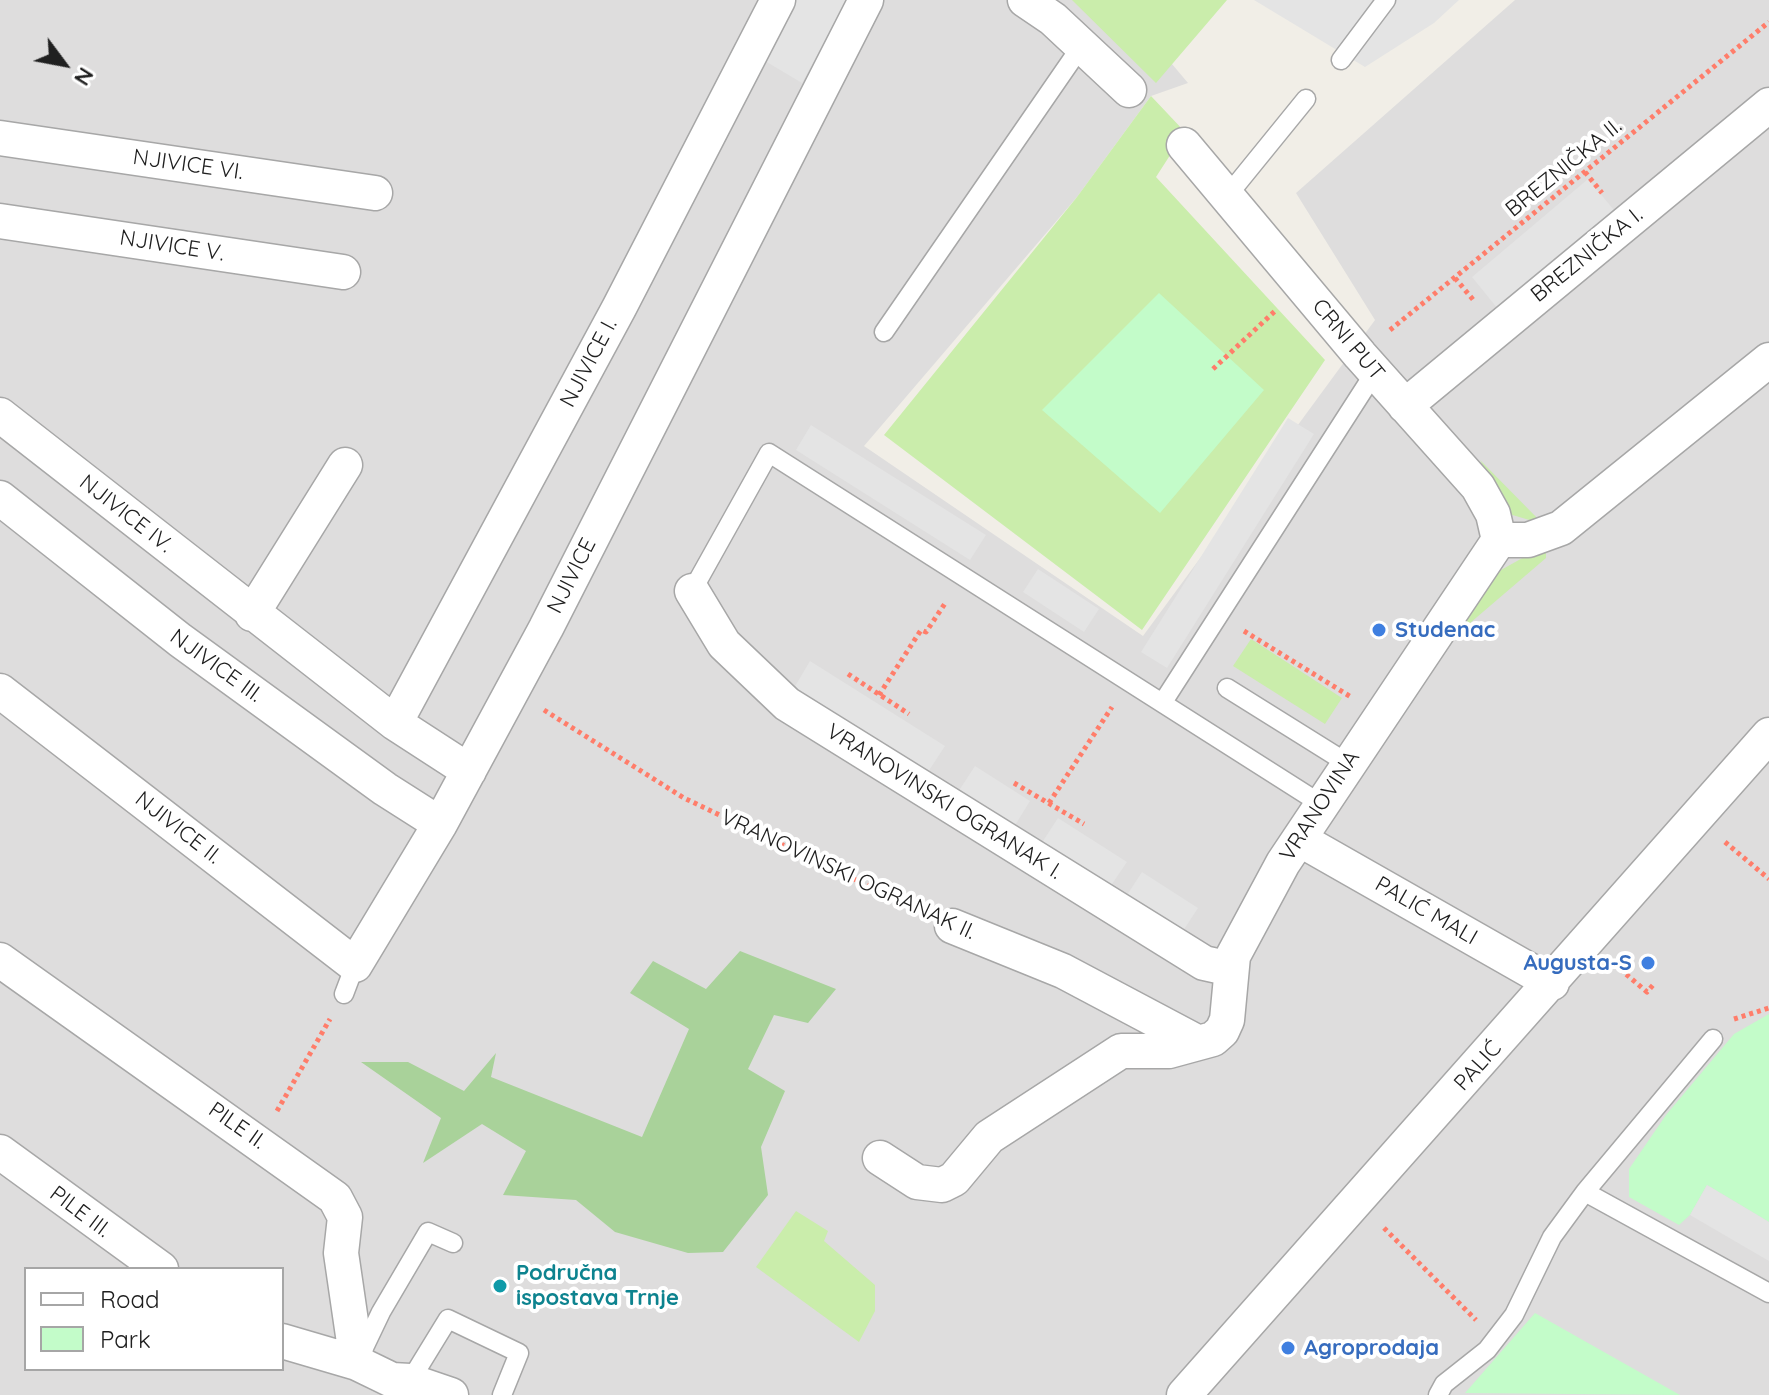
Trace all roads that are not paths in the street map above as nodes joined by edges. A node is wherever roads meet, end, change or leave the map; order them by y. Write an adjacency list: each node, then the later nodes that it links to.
1 (778, 0): 29 (street, NJIVICE I.)
2 (866, 0): 32 (street, NJIVICE)
3 (1025, 0): 5 (street)
4 (1386, 0): 6 (lane)
5 (1082, 45): 7 (street); 16 (lane)
6 (1341, 60)
7 (1129, 90)
8 (1306, 99): 13 (lane)
9 (1769, 105): 19 (street, BREZNIČKA I.)
10 (0, 138): 12 (street, NJIVICE VI.)
11 (1184, 145): 13 (street, CRNI PUT)
12 (375, 193)
13 (1228, 195): 18 (street, CRNI PUT)
14 (0, 221): 15 (street, NJIVICE V.)
15 (343, 272)
16 (884, 332)
17 (1769, 360): 23 (street)
18 (1375, 372): 19 (street, CRNI PUT); 28 (lane)
19 (1405, 406): 23 (street, CRNI PUT)
20 (0, 415): 25 (street, NJIVICE IV.)
21 (345, 465): 25 (street)
22 (0, 498): 34 (street, NJIVICE III.)
23 (1499, 540): 31 (street, VRANOVINA)
24 (692, 591): 28 (lane); 38 (street, VRANOVINSKI OGRANAK I.)
25 (252, 614): 29 (street, NJIVICE IV.)
26 (1227, 688): 31 (lane)
27 (0, 691): 39 (street, NJIVICE II.)
28 (1163, 702): 33 (lane)
29 (395, 723): 32 (street, NJIVICE IV.)
30 (1769, 735): 40 (street, PALIĆ)
31 (1347, 763): 33 (street, VRANOVINA)
32 (469, 771): 34 (street, NJIVICE)
33 (1321, 804): 35 (street, VRANOVINA)
34 (440, 824): 39 (street, NJIVICE)
35 (1299, 839): 38 (street, VRANOVINA); 40 (street, PALIĆ MALI)
36 (952, 926): 42 (street, VRANOVINSKI OGRANAK II.)
37 (0, 960): 50 (street, PILE II.)
38 (1231, 969): 42 (street, VRANOVINA)
39 (350, 980)
40 (1552, 983): 55 (street, PALIĆ)
41 (1713, 1039): 45 (lane)
42 (1195, 1041): 44 (street, VRANOVINA)
43 (0, 1152): 47 (street, PILE III.)
44 (880, 1158)
45 (1585, 1192): 48 (lane); 52 (lane)
46 (453, 1243): 50 (lane)
47 (158, 1267)
48 (1769, 1293)
49 (284, 1342): 50 (street)
50 (357, 1363): 51 (street)
51 (395, 1385): 53 (street); 54 (lane)
52 (1441, 1390)
53 (451, 1395)
54 (502, 1395)
55 (1184, 1395)

